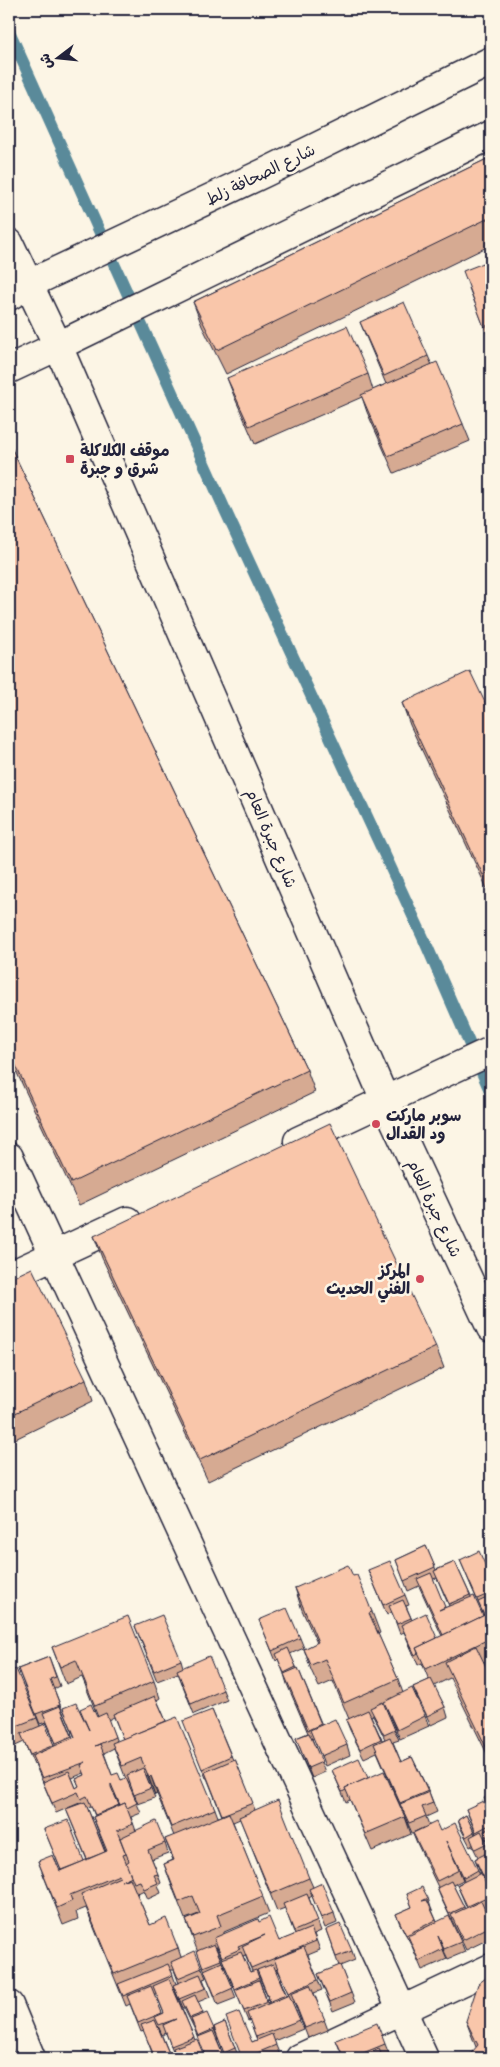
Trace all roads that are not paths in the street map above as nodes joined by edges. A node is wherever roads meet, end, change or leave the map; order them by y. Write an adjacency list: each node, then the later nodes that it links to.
1 (491, 60): 4 (main road, شارع الصحافة زلط)
2 (491, 135): 5 (main road)
3 (9, 243): 4 (main road, شارع جبرة العام)
4 (19, 290): 5 (main road, شارع جبرة العام)
5 (58, 346): 6 (main road); 8 (main road, شارع جبرة العام)
6 (9, 369)
7 (491, 1051): 8 (main road)
8 (385, 1100): 9 (main road); 14 (main road, شارع جبرة العام)
9 (277, 1150)
10 (9, 1157): 12 (main road)
11 (152, 1209): 12 (main road)
12 (54, 1255): 13 (main road); 17 (main road)
13 (9, 1276)
14 (491, 1328)
15 (491, 1968): 17 (main road)
16 (9, 2005): 18 (main road)
17 (401, 2009): 19 (main road); 20 (main road)
18 (31, 2058)
19 (300, 2058)
20 (424, 2058)

